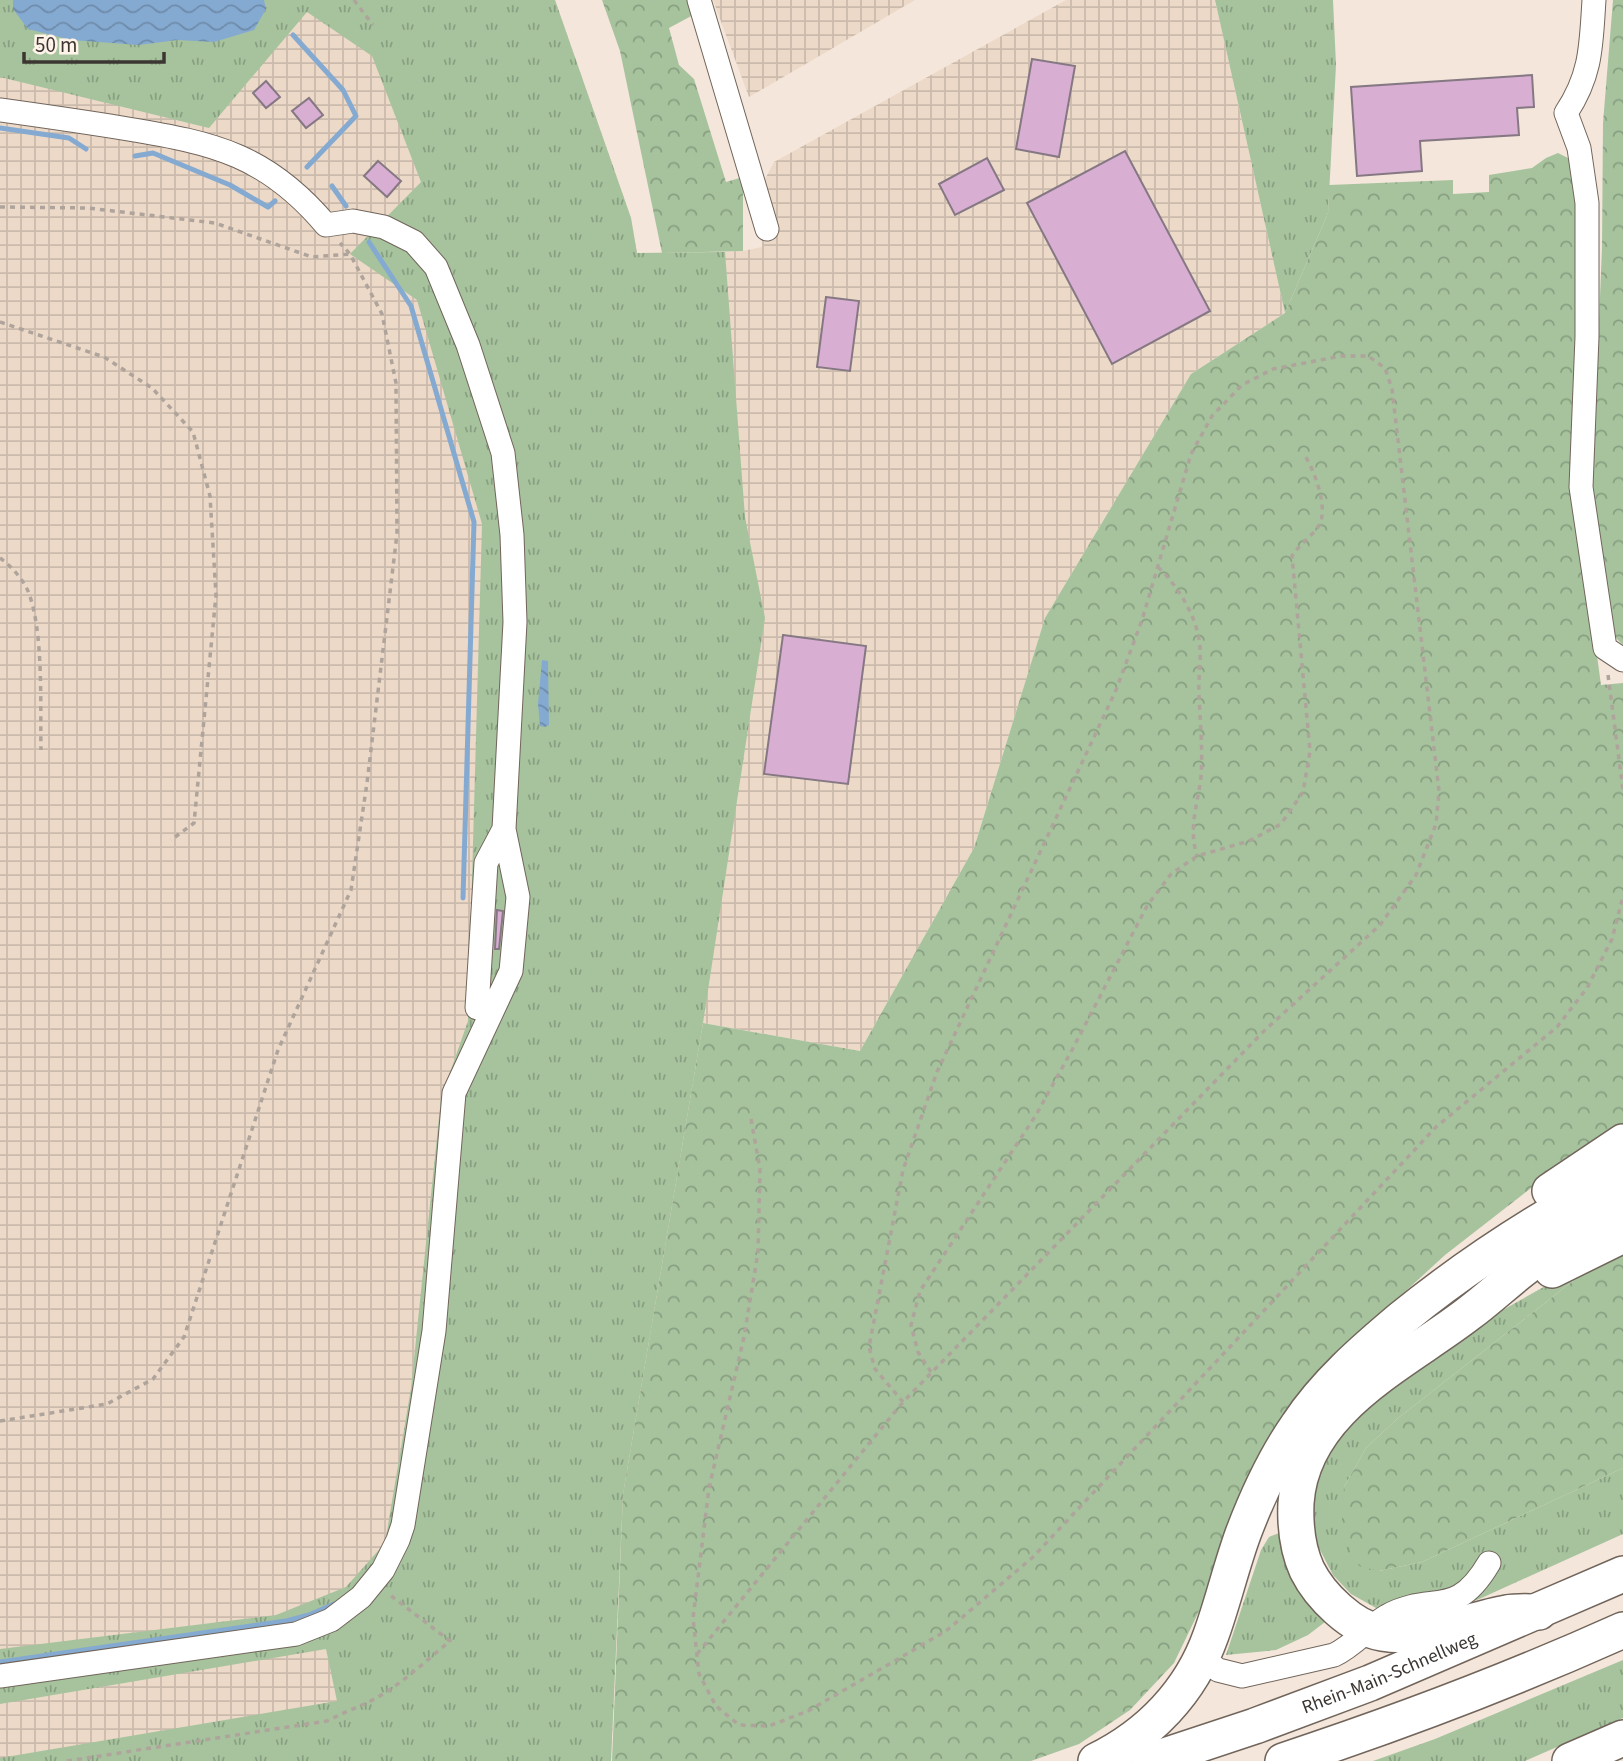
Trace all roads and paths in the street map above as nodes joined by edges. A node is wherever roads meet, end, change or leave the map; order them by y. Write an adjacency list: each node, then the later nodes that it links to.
1 (354, 0): 4 (path)
2 (699, 0): 10 (street)
3 (1594, 0): 16 (street)
4 (373, 25)
5 (0, 98): 7 (street)
6 (0, 110): 7 (street)
7 (75, 120): 9 (street)
8 (0, 207): 11 (path)
9 (326, 225): 11 (path); 20 (street)
10 (767, 229)
11 (350, 254): 34 (path)
12 (0, 322): 21 (path)
13 (1304, 454): 22 (path)
14 (0, 558): 18 (path)
15 (1158, 566): 22 (path); 32 (path); 33 (path)
16 (1623, 660)
17 (1611, 698): 19 (path)
18 (41, 750)
19 (1623, 790)
20 (504, 829): 24 (street); 37 (street)
21 (171, 840)
22 (1198, 856): 32 (path)
23 (1623, 896): 41 (path)
24 (477, 1008)
25 (751, 1119): 41 (path)
26 (1623, 1142): 30 (highway)
27 (1623, 1174): 30 (highway)
28 (1623, 1202): 31 (highway)
29 (1623, 1235): 31 (highway)
30 (1453, 1278): 42 (highway)
31 (1468, 1314): 39 (highway)
32 (932, 1372): 33 (path)
33 (903, 1402): 41 (path)
34 (0, 1421)
35 (1489, 1563): 39 (street)
36 (1623, 1574): 38 (highway, Rhein-Main-Schnellweg)
37 (374, 1584): 43 (street); 46 (path)
38 (1539, 1612): 39 (highway); 48 (highway, Rhein-Main-Schnellweg)
39 (1369, 1629): 42 (street)
40 (1623, 1630): 49 (highway)
41 (697, 1654)
42 (1202, 1658): 47 (highway)
43 (0, 1676)
44 (1623, 1738): 50 (highway)
45 (1623, 1755): 51 (highway)
46 (67, 1761)
47 (1096, 1761)
48 (1149, 1761)
49 (1283, 1761)
50 (1570, 1761)
51 (1605, 1761)

